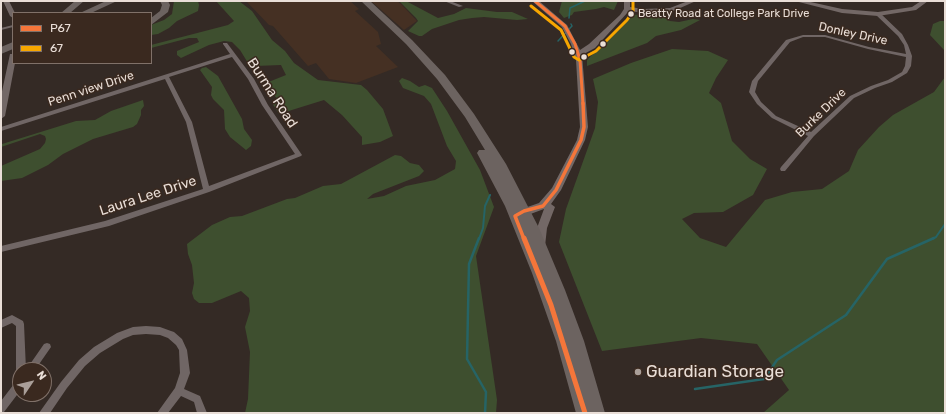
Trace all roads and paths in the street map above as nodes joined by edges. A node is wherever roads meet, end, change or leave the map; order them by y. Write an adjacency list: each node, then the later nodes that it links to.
1 (6, 1): 21 (main road)
2 (80, 1): 17 (highway)
3 (104, 1): 18 (highway)
4 (112, 1): 19 (highway)
5 (117, 1): 20 (highway)
6 (159, 1): 23 (highway)
7 (164, 1): 24 (highway)
8 (357, 1): 45 (highway)
9 (446, 1): 16 (street)
10 (535, 1): 32 (main road)
11 (693, 1): 15 (main road)
12 (798, 1): 22 (main road)
13 (370, 2): 45 (highway)
14 (922, 2): 22 (main road)
15 (627, 5): 32 (main road)
16 (461, 6)
17 (66, 12)
18 (78, 12)
19 (86, 12)
20 (106, 12)
21 (12, 14)
22 (878, 14): 34 (street)
23 (152, 17)
24 (152, 21)
25 (12, 26): 26 (street)
26 (1, 29)
27 (12, 41): 29 (highway)
28 (225, 44): 33 (street, Burma Road)
29 (1, 46)
30 (12, 46): 31 (highway)
31 (1, 51)
32 (579, 54): 43 (main road)
33 (233, 56): 36 (street, Penn view Drive); 40 (street, Burma Road)
34 (909, 56): 39 (street, Burke Drive); 39 (street, Donley Drive)
35 (12, 61): 37 (main road)
36 (166, 76): 38 (street, Penn view Drive); 42 (street)
37 (1, 116)
38 (1, 129)
39 (812, 135): 41 (street, Burke Drive)
40 (299, 155): 42 (street, Laura Lee Drive)
41 (783, 170)
42 (207, 190): 47 (street, Laura Lee Drive)
43 (556, 190): 44 (main road); 45 (main road)
44 (550, 207): 45 (main road); 46 (main road)
45 (522, 214): 46 (highway); 58 (highway)
46 (540, 246): 59 (highway)
47 (1, 249)
48 (1, 324): 50 (street)
49 (47, 347): 51 (street)
50 (21, 362)
51 (36, 362)
52 (179, 391): 55 (street); 56 (street); 57 (street)
53 (12, 394): 54 (street)
54 (1, 408)
55 (44, 413)
56 (162, 413)
57 (202, 413)
58 (585, 413)
59 (596, 413)

